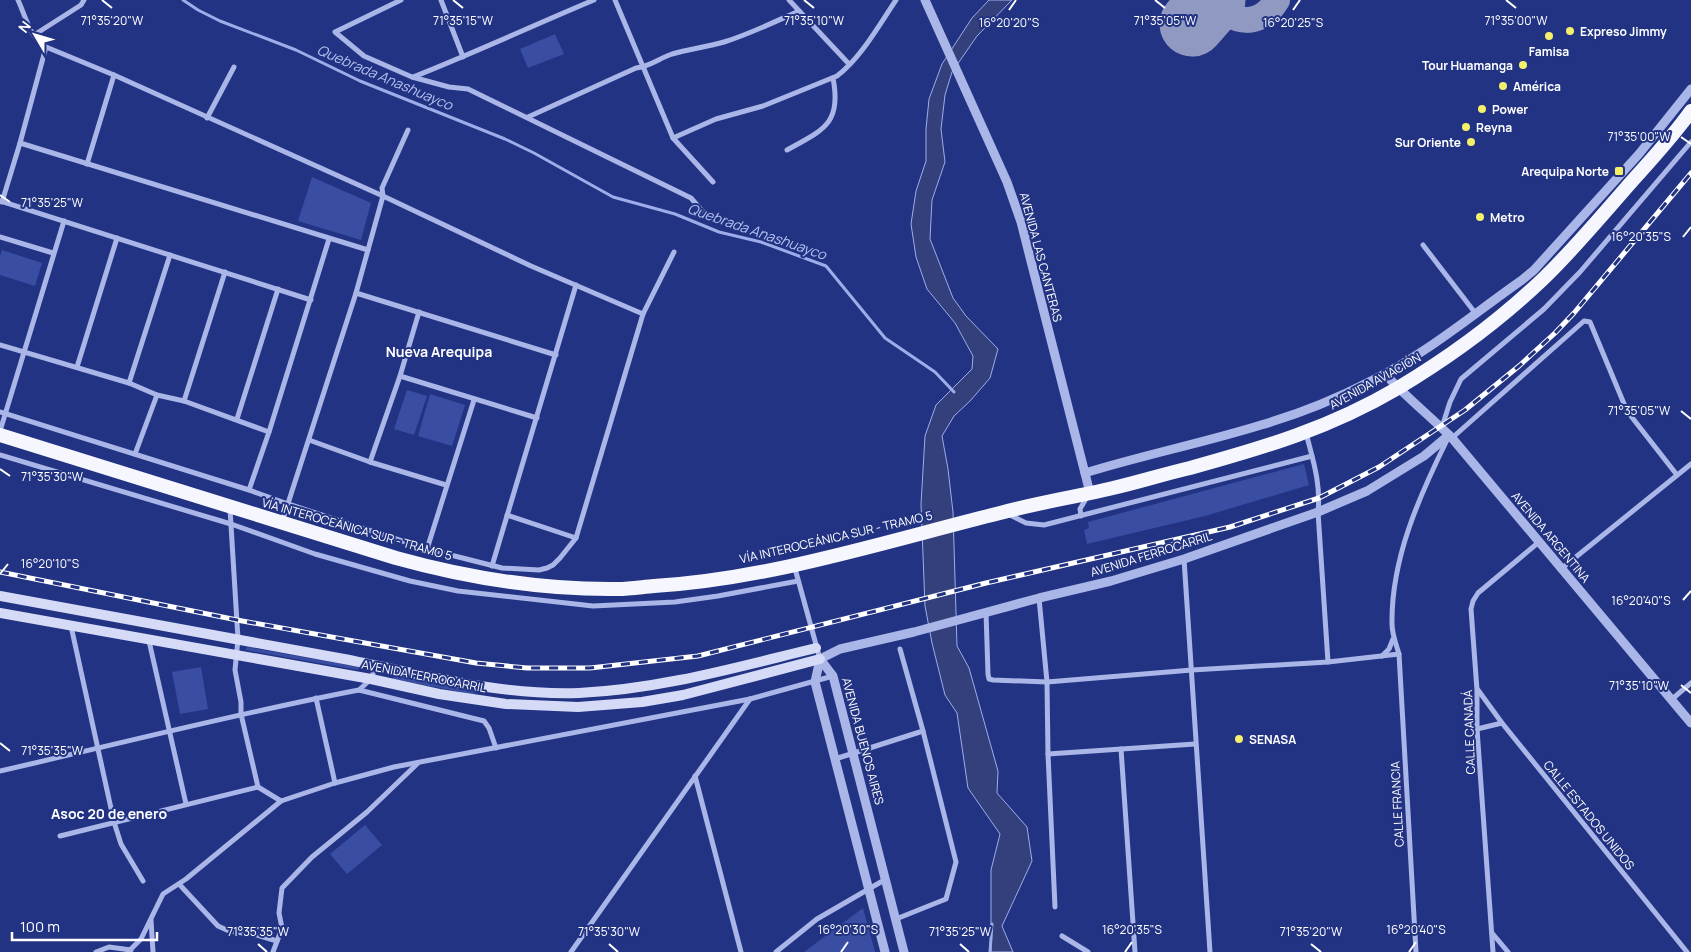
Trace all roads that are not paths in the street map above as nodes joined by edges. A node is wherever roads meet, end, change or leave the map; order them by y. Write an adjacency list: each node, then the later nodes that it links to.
1 (18, 0): 11 (street)
2 (84, 0): 11 (street)
3 (401, 0): 18 (street)
4 (441, 0): 13 (street)
5 (594, 0): 13 (street)
6 (615, 0): 16 (street)
7 (789, 0): 10 (street)
8 (896, 0): 14 (street)
9 (925, 0): 78 (street, AVENIDA LAS CANTERAS)
10 (799, 11): 14 (street); 16 (street)
11 (34, 35): 12 (street)
12 (46, 47): 17 (street); 27 (street)
13 (463, 57): 18 (street)
14 (849, 64): 19 (street)
15 (234, 67): 23 (street)
16 (642, 68): 22 (street); 25 (street)
17 (114, 75): 23 (street); 29 (street)
18 (412, 77): 22 (street)
19 (833, 78): 25 (street); 28 (street)
20 (1691, 89): 45 (street)
21 (1691, 111): 45 (highway, AVENIDA AVIACIÓN)
22 (528, 117): 33 (street)
23 (207, 118): 31 (street)
24 (408, 130): 31 (street)
25 (673, 138): 30 (street)
26 (1691, 142): 66 (street)
27 (20, 143): 29 (street); 32 (street)
28 (787, 150)
29 (86, 164): 37 (street)
30 (714, 182)
31 (383, 196): 39 (street); 44 (street)
32 (1, 201): 34 (street)
33 (709, 219)
34 (64, 221): 36 (street); 41 (street)
35 (0, 237): 41 (street)
36 (117, 238): 42 (street); 55 (street)
37 (329, 239): 39 (street); 48 (street)
38 (1423, 245): 51 (street)
39 (368, 250): 47 (street)
40 (674, 252): 50 (street)
41 (53, 253): 53 (street)
42 (170, 255): 43 (street); 58 (street)
43 (225, 272): 46 (street); 62 (street)
44 (576, 285): 50 (street); 54 (street)
45 (1527, 285): 51 (street); 59 (highway, AVENIDA AVIACIÓN)
46 (278, 289): 48 (street); 65 (street)
47 (356, 292): 49 (street); 72 (street)
48 (311, 300): 68 (street)
49 (419, 312): 54 (street); 57 (street)
50 (643, 314): 92 (street)
51 (1476, 314): 56 (street)
52 (0, 345): 53 (street)
53 (24, 353): 55 (street); 63 (street)
54 (556, 355): 64 (street)
55 (77, 367): 58 (street)
56 (1385, 374): 59 (street, AVENIDA ARGENTINA); 78 (street)
57 (400, 376): 61 (street); 76 (street)
58 (129, 383): 60 (street)
59 (1398, 388): 66 (street, AVENIDA ARGENTINA); 69 (highway, AVENIDA AVIACIÓN)
60 (157, 395): 62 (street); 73 (street)
61 (474, 400): 64 (street); 80 (street)
62 (184, 401): 65 (street)
63 (2, 413): 67 (street); 73 (street)
64 (537, 418): 87 (street)
65 (237, 419): 68 (street)
66 (1442, 427): 71 (street, AVENIDA ARGENTINA)
67 (0, 431)
68 (269, 432): 81 (street)
69 (1306, 433): 75 (street); 82 (highway, AVENIDA AVIACIÓN)
70 (0, 435): 84 (highway, VÍA INTEROCEÁNICA SUR - TRAMO 5)
71 (1450, 437): 79 (street); 86 (street, AVENIDA FERROCARRIL); 93 (street, AVENIDA ARGENTINA); 105 (street, CALLE FRANCIA)
72 (309, 440): 76 (street); 83 (street)
73 (135, 454): 81 (street)
74 (0, 455): 91 (street)
75 (1312, 456): 86 (street); 88 (street)
76 (370, 462): 80 (street)
77 (1691, 464): 79 (street)
78 (1085, 473): 82 (street, AVENIDA LAS CANTERAS)
79 (1677, 475): 98 (street)
80 (446, 485): 94 (street)
81 (249, 490): 83 (street)
82 (1090, 493): 85 (highway, AVENIDA AVIACIÓN); 88 (street)
83 (288, 504): 90 (street); 94 (street)
84 (230, 507): 90 (highway, VÍA INTEROCEÁNICA SUR - TRAMO 5); 91 (street)
85 (1004, 512): 88 (street); 89 (highway, AVENIDA AVIACIÓN)
86 (1318, 512): 95 (street, AVENIDA FERROCARRIL); 115 (street)
87 (507, 515): 92 (street); 97 (street)
88 (1081, 516)
89 (980, 518): 96 (highway, VÍA INTEROCEÁNICA SUR - TRAMO 5)
90 (282, 523): 96 (highway, VÍA INTEROCEÁNICA SUR - TRAMO 5)
91 (231, 524): 99 (street); 106 (street)
92 (576, 538): 97 (street)
93 (1540, 542): 98 (street, AVENIDA ARGENTINA); 124 (street, CALLE CANADÁ)
94 (427, 550): 97 (street)
95 (1184, 559): 101 (street, AVENIDA FERROCARRIL); 117 (street)
96 (794, 565): 99 (street)
97 (492, 566)
98 (1561, 569): 127 (street, AVENIDA ARGENTINA)
99 (798, 581): 108 (street)
100 (0, 596): 106 (main road, AVENIDA FERROCARRIL)
101 (1039, 598): 102 (street, AVENIDA FERROCARRIL); 121 (street)
102 (986, 612): 109 (street, AVENIDA FERROCARRIL); 121 (street)
103 (0, 614): 104 (main road, AVENIDA FERROCARRIL)
104 (71, 626): 107 (main road, AVENIDA FERROCARRIL); 137 (street)
105 (1394, 637): 111 (street, CALLE FRANCIA); 113 (street)
106 (238, 639): 112 (street); 116 (main road, AVENIDA FERROCARRIL)
107 (149, 641): 112 (main road, AVENIDA FERROCARRIL); 132 (street)
108 (816, 648): 109 (street, AVENIDA FERROCARRIL); 114 (street); 116 (main road, AVENIDA FERROCARRIL)
109 (840, 649): 114 (street, AVENIDA FERROCARRIL)
110 (900, 649): 133 (street)
111 (1399, 654): 113 (street); 173 (street, CALLE FRANCIA)
112 (236, 655): 119 (main road, AVENIDA FERROCARRIL); 128 (street)
113 (1381, 656): 115 (street)
114 (820, 659): 118 (street, AVENIDA BUENOS AIRES); 119 (main road, AVENIDA FERROCARRIL); 120 (street)
115 (1328, 662): 117 (street)
116 (376, 666): 119 (street)
117 (1192, 670): 121 (street); 134 (street)
118 (833, 676): 120 (street); 138 (street, AVENIDA BUENOS AIRES)
119 (371, 679): 123 (street)
120 (815, 682): 126 (street); 140 (street)
121 (1047, 682): 139 (street)
122 (1691, 683): 127 (street)
123 (358, 690): 125 (street); 135 (street)
124 (1478, 690): 129 (street, CALLE ESTADOS UNIDOS); 131 (street, CALLE CANADÁ)
125 (316, 698): 128 (street); 145 (street)
126 (750, 699): 135 (street); 144 (street)
127 (1671, 700): 130 (street, AVENIDA ARGENTINA)
128 (241, 714): 132 (street); 146 (street)
129 (1502, 723): 131 (street); 176 (street, CALLE ESTADOS UNIDOS)
130 (1691, 723)
131 (1477, 729): 158 (street, CALLE CANADÁ)
132 (170, 731): 137 (street); 148 (street)
133 (923, 731): 138 (street); 157 (street)
134 (1195, 744): 136 (street); 172 (street)
135 (496, 748): 141 (street)
136 (1121, 749): 139 (street); 171 (street)
137 (97, 750): 143 (street); 149 (street)
138 (853, 753): 140 (street); 151 (street, AVENIDA BUENOS AIRES)
139 (1048, 754): 155 (street)
140 (835, 759): 154 (street)
141 (418, 763): 145 (street); 160 (street)
142 (0, 764): 143 (street)
143 (1, 771)
144 (695, 776): 165 (street); 166 (street)
145 (334, 783): 147 (street)
146 (258, 788): 147 (street); 148 (street)
147 (282, 800): 153 (street)
148 (186, 804): 149 (street)
149 (114, 822): 150 (street); 152 (street)
150 (60, 836)
151 (886, 878): 154 (street); 157 (street, AVENIDA BUENOS AIRES)
152 (143, 881)
153 (179, 884): 156 (street); 160 (street)
154 (870, 887): 167 (street); 168 (street)
155 (1055, 907)
156 (151, 918): 161 (street); 163 (street)
157 (896, 919): 169 (street, AVENIDA BUENOS AIRES)
158 (1492, 932): 174 (street, CALLE CANADÁ); 175 (street)
159 (1062, 936): 170 (street)
160 (277, 941): 164 (street)
161 (129, 951): 162 (street)
162 (96, 952)
163 (153, 952)
164 (273, 952)
165 (571, 952)
166 (741, 952)
167 (776, 952)
168 (886, 952)
169 (904, 952)
170 (1088, 952)
171 (1135, 952)
172 (1210, 952)
173 (1416, 952)
174 (1493, 952)
175 (1508, 952)
176 (1687, 952)

